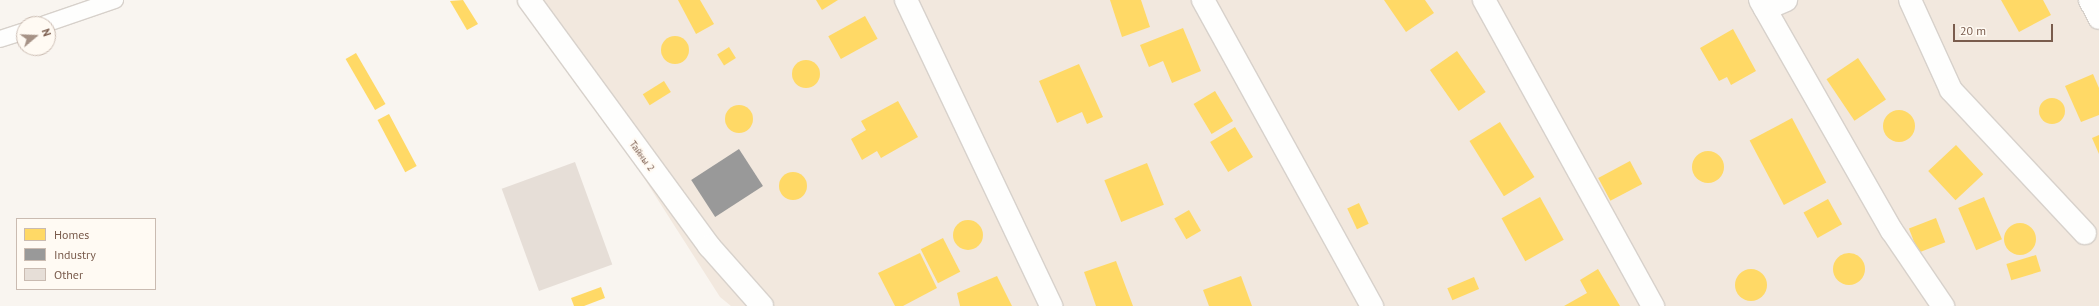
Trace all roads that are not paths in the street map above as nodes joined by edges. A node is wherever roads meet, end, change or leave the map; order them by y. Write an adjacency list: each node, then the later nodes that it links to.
1 (115, 0): 11 (lane)
2 (530, 0): 15 (street, Тайны 2)
3 (906, 0): 16 (street)
4 (1202, 0): 17 (street)
5 (1484, 0): 18 (street)
6 (1786, 0): 9 (street)
7 (1910, 0): 14 (street)
8 (2090, 0): 10 (street)
9 (1763, 4): 19 (street)
10 (2099, 18)
11 (56, 20)
12 (16, 34): 13 (lane)
13 (0, 39)
14 (2085, 233)
15 (762, 306)
16 (1051, 306)
17 (1372, 306)
18 (1654, 306)
19 (1943, 306)

